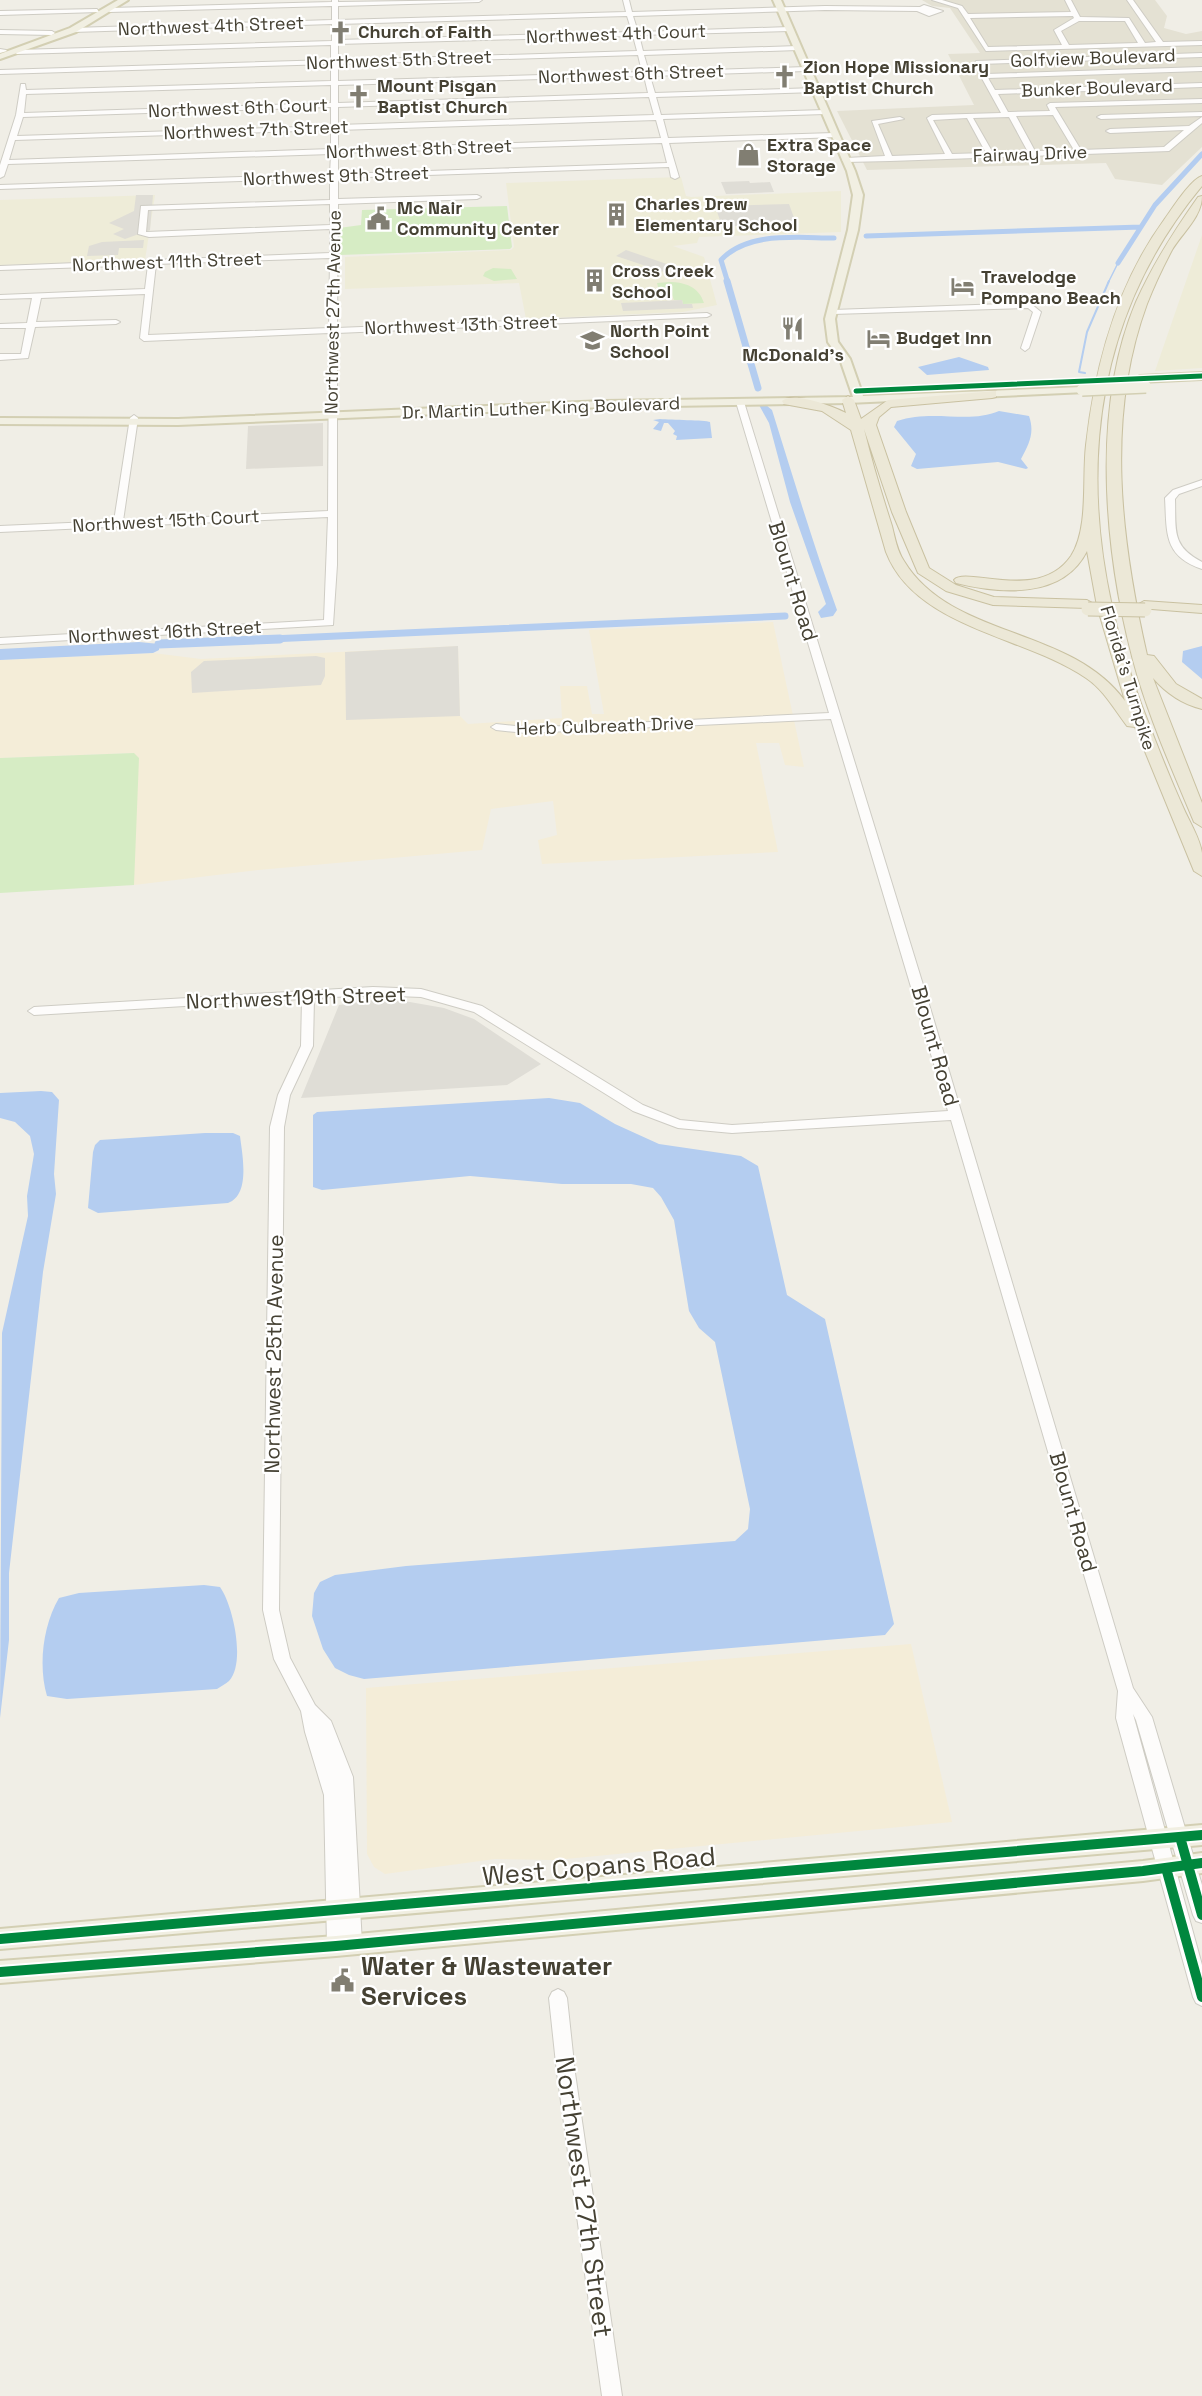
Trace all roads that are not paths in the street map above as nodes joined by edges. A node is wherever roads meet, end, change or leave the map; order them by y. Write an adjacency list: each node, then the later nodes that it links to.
1 (113, 0): 15 (main road)
2 (124, 0): 13 (main road)
3 (479, 0): 10 (street)
4 (626, 0): 17 (street)
5 (777, 0): 14 (main road)
6 (935, 0): 12 (street)
7 (1068, 0): 19 (street)
8 (1130, 0): 29 (street)
9 (919, 1): 11 (street)
10 (335, 2): 13 (street); 20 (street, Northwest 27th Avenue)
11 (923, 8): 12 (street, Northwest 4th Street); 14 (street, Northwest 4th Street)
12 (962, 9): 18 (street)
13 (110, 10): 22 (main road)
14 (781, 10): 17 (street, Northwest 4th Street); 21 (main road)
15 (97, 11): 16 (street); 22 (main road); 24 (main road)
16 (0, 13)
17 (630, 14): 20 (street, Northwest 4th Street); 25 (street)
18 (968, 16): 19 (street); 32 (street)
19 (1077, 16): 31 (street); 32 (street)
20 (335, 23): 22 (street, Northwest 4th Street); 27 (street, Northwest 27th Avenue)
21 (789, 29): 25 (street, Northwest 4th Court); 33 (main road)
22 (73, 30): 26 (main road)
23 (0, 32): 24 (street)
24 (52, 33): 26 (main road); 36 (main road)
25 (635, 33): 27 (street, Northwest 4th Court); 37 (street)
26 (46, 41): 30 (main road)
27 (335, 42): 34 (street, Northwest 4th Court); 39 (street, Northwest 27th Avenue)
28 (1202, 43): 29 (street)
29 (1161, 44): 31 (street)
30 (36, 45): 34 (street); 35 (main road)
31 (1143, 45): 32 (street)
32 (1067, 47)
33 (798, 48): 37 (street, Northwest 5th Street); 40 (main road)
34 (47, 51): 35 (street, Northwest 4th Court)
35 (17, 52): 36 (main road)
36 (1, 53)
37 (641, 53): 39 (street, Northwest 5th Street); 44 (street)
38 (1202, 55): 45 (street, Golfview Boulevard)
39 (335, 62): 42 (street, Northwest 5th Street); 46 (street, Northwest 27th Avenue)
40 (806, 69): 44 (street, Northwest 6th Street); 48 (main road)
41 (1202, 69): 45 (street)
42 (25, 71): 43 (street, Northwest 5th Street); 50 (street)
43 (0, 72)
44 (647, 74): 46 (street, Northwest 6th Street); 52 (street)
45 (983, 76): 51 (street, Golfview Boulevard)
46 (335, 83): 50 (street, Northwest 6th Street); 55 (street, Northwest 27th Avenue)
47 (1202, 85): 49 (street, Bunker Boulevard)
48 (816, 90): 52 (street, Northwest 6th Court); 57 (main road)
49 (1041, 90): 51 (street, Bunker Boulevard); 56 (street)
50 (23, 92): 59 (street)
51 (992, 92): 60 (street, Golfview Boulevard)
52 (652, 95): 55 (street, Northwest 6th Court); 62 (street)
53 (1202, 101): 54 (street)
54 (1092, 104): 56 (street); 63 (street)
55 (334, 105): 59 (street, Northwest 6th Court); 66 (street, Northwest 27th Avenue)
56 (1050, 105): 58 (street)
57 (825, 112): 62 (street, Northwest 7th Street); 69 (main road)
58 (1055, 113): 60 (street); 74 (street)
59 (20, 115): 70 (street)
60 (1012, 115): 61 (street); 75 (street, Golfview Boulevard)
61 (969, 116): 76 (street); 77 (street)
62 (658, 117): 66 (street, Northwest 7th Street); 71 (street)
63 (1101, 117): 64 (street); 68 (street)
64 (1202, 117): 67 (street, Fairway Drive)
65 (900, 119): 78 (street)
66 (334, 128): 70 (street, Northwest 7th Street); 73 (street, Northwest 27th Avenue)
67 (1191, 128): 68 (street); 72 (street, Fairway Drive)
68 (1110, 131): 72 (street)
69 (834, 135): 71 (street, Northwest 8th Street); 79 (main road)
70 (12, 138): 80 (street)
71 (665, 140): 73 (street, Northwest 8th Street); 81 (street)
72 (1123, 151): 74 (street, Fairway Drive)
73 (334, 152): 80 (street, Northwest 8th Street); 83 (street, Northwest 27th Avenue)
74 (1079, 152): 75 (street, Fairway Drive)
75 (1033, 154): 76 (street, Fairway Drive)
76 (991, 155): 77 (street, Fairway Drive)
77 (950, 157): 78 (street, Fairway Drive)
78 (890, 159): 79 (street, Fairway Drive)
79 (846, 160): 97 (main road)
80 (5, 162): 82 (street)
81 (671, 165): 83 (street, Northwest 9th Street); 84 (street)
82 (0, 176)
83 (334, 176): 86 (street, Northwest 9th Street); 89 (street, Northwest 27th Avenue)
84 (675, 177)
85 (1202, 179): 123 (highway, Florida's Turnpike)
86 (0, 187)
87 (477, 197): 89 (street)
88 (1202, 199): 132 (highway, Florida's Turnpike)
89 (334, 201): 90 (street, Northwest 27th Avenue); 90 (street)
90 (334, 227): 91 (street, Northwest 27th Avenue)
91 (334, 255): 92 (street, Northwest 11th Street); 102 (street, Northwest 27th Avenue)
92 (152, 262): 93 (street, Northwest 11th Street); 94 (street)
93 (0, 268)
94 (148, 291): 95 (street); 102 (street, Northwest 13th Street)
95 (38, 295): 96 (street); 100 (street)
96 (0, 297)
97 (833, 312): 103 (street); 110 (main road)
98 (707, 315): 102 (street, Northwest 13th Street)
99 (116, 322): 100 (street)
100 (32, 325): 101 (street); 104 (street)
101 (3, 326)
102 (334, 330): 114 (street, Northwest 27th Avenue)
103 (1025, 348)
104 (0, 357)
105 (1202, 376): 106 (main road)
106 (1143, 383): 107 (main road); 108 (main road, bridge)
107 (1202, 384)
108 (1082, 386): 109 (main road, Dr. Martin Luther King Boulevard); 110 (main road)
109 (992, 394): 110 (main road, Dr. Martin Luther King Boulevard); 118 (highway)
110 (852, 395): 111 (main road, Dr. Martin Luther King Boulevard); 113 (main road, Dr. Martin Luther King Boulevard); 118 (highway)
111 (788, 401): 112 (main road, Dr. Martin Luther King Boulevard); 118 (highway)
112 (740, 402): 113 (main road, Dr. Martin Luther King Boulevard); 135 (street, Blount Road)
113 (539, 404): 114 (main road, Dr. Martin Luther King Boulevard); 114 (main road, Dr. Martin Luther King Boulevard)
114 (332, 414): 117 (main road, Dr. Martin Luther King Boulevard); 122 (street, Northwest 27th Avenue)
115 (0, 416): 117 (main road, Dr. Martin Luther King Boulevard)
116 (0, 421): 117 (main road, Dr. Martin Luther King Boulevard)
117 (134, 421): 124 (street)
118 (864, 428): 119 (highway); 121 (highway)
119 (871, 479): 127 (highway); 136 (highway)
120 (1202, 483): 126 (street)
121 (891, 485): 123 (highway); 127 (highway)
122 (332, 514): 124 (street, Northwest 15th Court); 131 (street, Northwest 27th Avenue)
123 (1090, 514): 136 (highway, Florida's Turnpike)
124 (118, 524): 125 (street, Northwest 15th Court)
125 (0, 529)
126 (1202, 566)
127 (1088, 606): 128 (highway, bridge)
128 (1145, 608): 129 (highway); 130 (highway)
129 (1202, 609)
130 (1202, 614)
131 (329, 623): 133 (street, Northwest 16th Street)
132 (1135, 632): 134 (highway); 137 (highway, Florida's Turnpike)
133 (0, 640)
134 (1202, 704)
135 (832, 712): 135 (street, Herb Culbreath Drive); 141 (street, Blount Road)
136 (1154, 759): 138 (highway, Florida's Turnpike)
137 (1202, 822)
138 (1202, 871)
139 (308, 995): 140 (street, Northwest19th Street); 141 (street, Northwest19th Street); 145 (street, Northwest 25th Avenue)
140 (34, 1011)
141 (955, 1115): 143 (street, Blount Road)
142 (1202, 1835): 143 (main road, West Copans Road)
143 (1169, 1838): 144 (street, Blount Road); 145 (main road, West Copans Road)
144 (1185, 1866): 146 (street, Blount Road); 148 (main road); 150 (street, Blount Road)
145 (344, 1909): 147 (main road, West Copans Road); 148 (street, Northwest 25th Avenue)
146 (1202, 1915)
147 (0, 1939)
148 (344, 1945): 149 (main road)
149 (0, 1972)
150 (1202, 1997)
151 (558, 1998): 152 (street, Northwest 27th Street)
152 (612, 2396)

